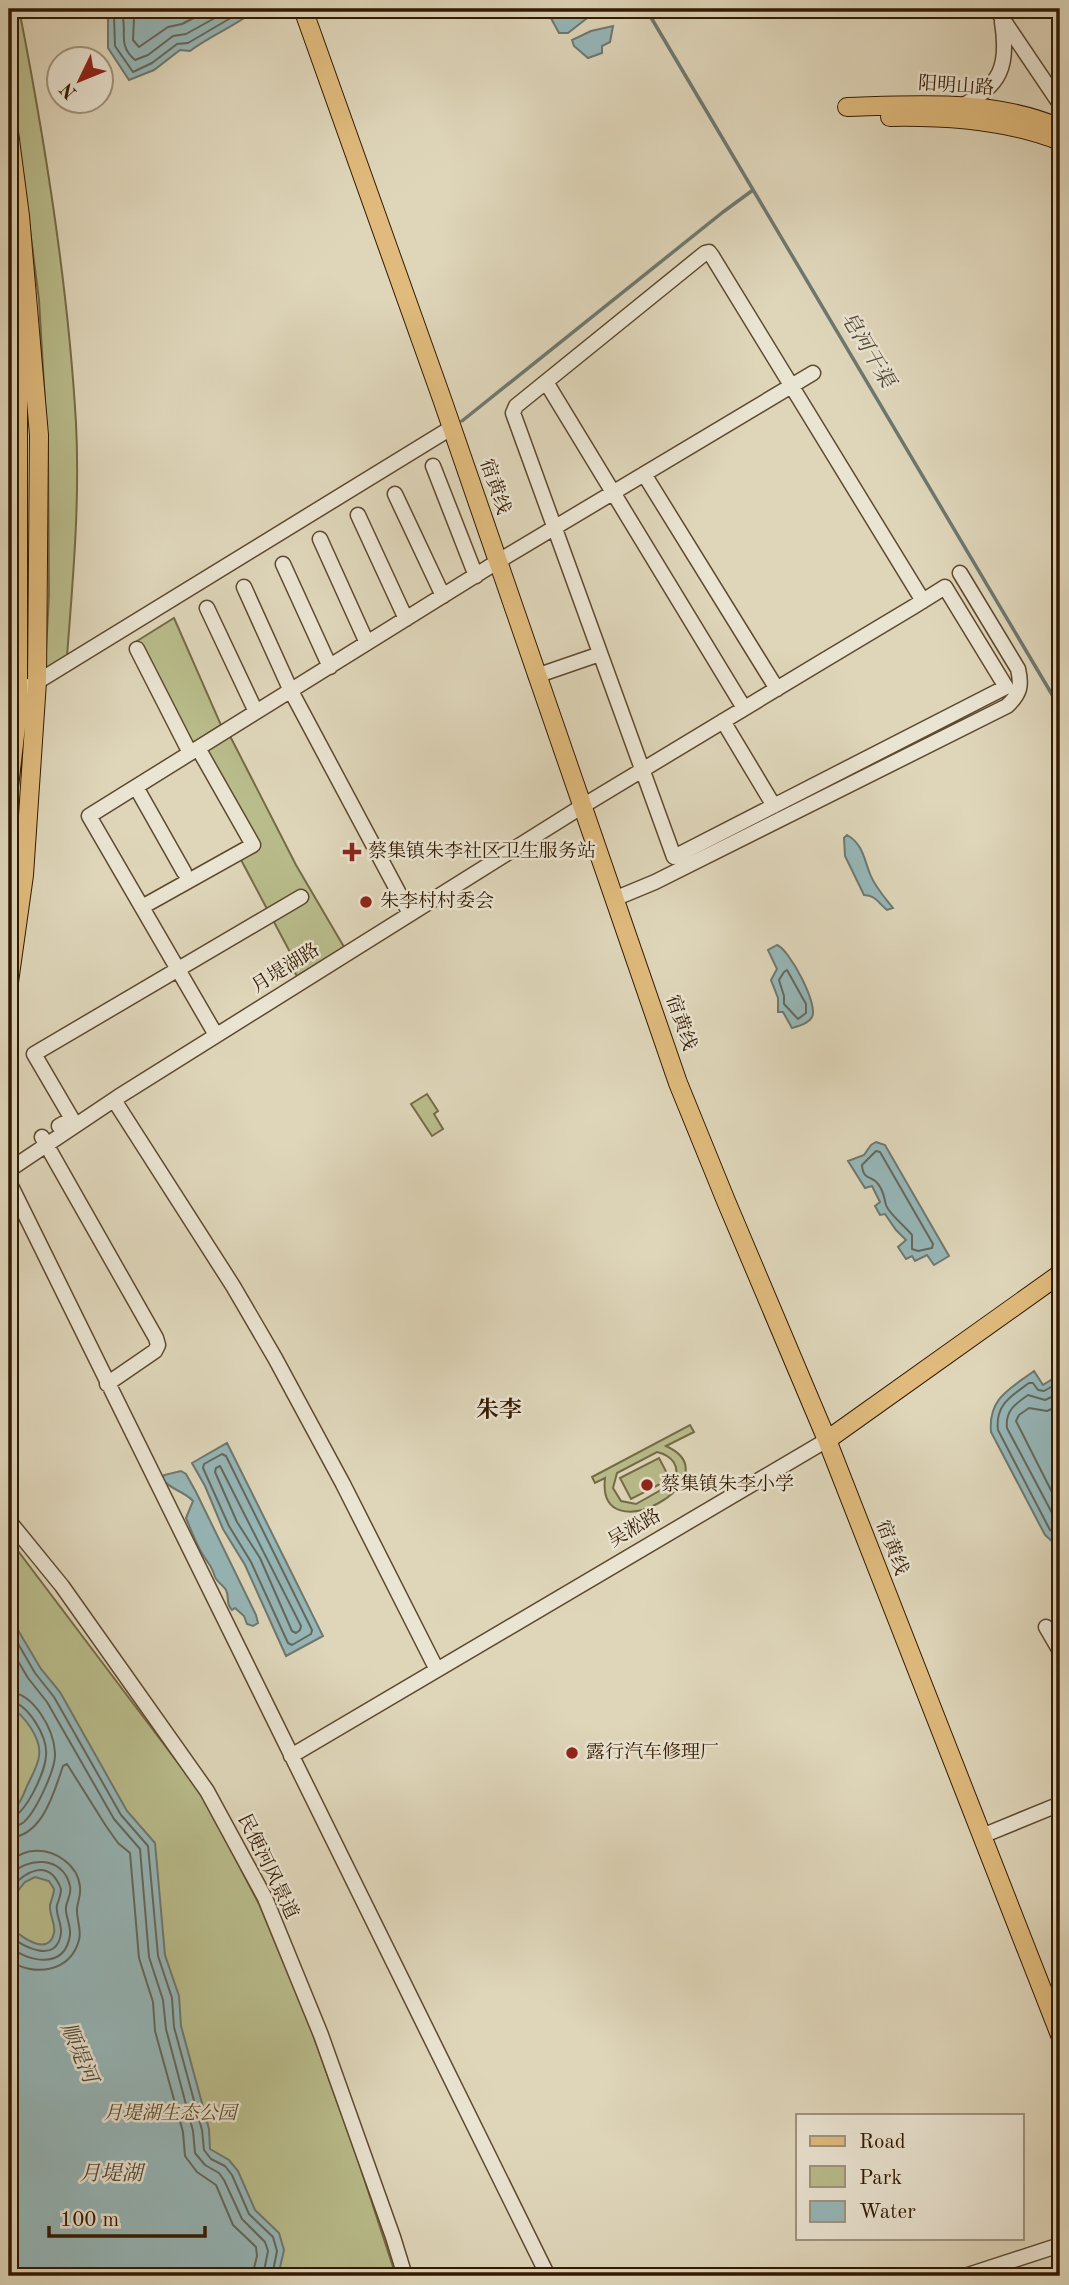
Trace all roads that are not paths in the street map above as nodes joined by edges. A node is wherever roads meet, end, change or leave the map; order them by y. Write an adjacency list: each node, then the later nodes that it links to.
1 (303, 9): 12 (main road, 宿黄线)
2 (999, 13): 3 (street); 4 (street)
3 (1060, 104)
4 (960, 107): 5 (main road, 阳明山路); 7 (main road, 阳明山路)
5 (1060, 128)
6 (9, 132): 34 (main road)
7 (1060, 141)
8 (9, 278): 37 (main road)
9 (813, 373): 11 (street)
10 (546, 382): 11 (street); 15 (street); 18 (street)
11 (792, 385): 14 (street); 26 (street)
12 (451, 428): 20 (main road, 宿黄线); 34 (street)
13 (433, 466): 23 (street)
14 (644, 474): 15 (street); 35 (street)
15 (613, 493): 18 (street); 38 (street)
16 (395, 494): 25 (street)
17 (358, 515): 28 (street)
18 (555, 528): 20 (street); 31 (street)
19 (320, 539): 29 (street)
20 (497, 562): 23 (street); 33 (main road, 宿黄线)
21 (283, 564): 32 (street)
22 (960, 573): 46 (street)
23 (476, 576): 25 (street)
24 (244, 587): 36 (street)
25 (443, 596): 28 (street)
26 (923, 601): 35 (street, 月堤湖路); 46 (street, 月堤湖路)
27 (207, 608): 39 (street)
28 (406, 619): 29 (street)
29 (367, 643): 32 (street)
30 (137, 649): 41 (street)
31 (600, 654): 33 (street); 42 (street)
32 (330, 667): 36 (street)
33 (536, 676): 45 (main road, 宿黄线)
34 (37, 682): 37 (street); 53 (main road)
35 (776, 689): 38 (street, 月堤湖路)
36 (290, 691): 39 (street); 51 (street)
37 (13, 695): 43 (main road)
38 (744, 708): 40 (street, 月堤湖路)
39 (256, 712): 41 (street)
40 (723, 721): 42 (street, 月堤湖路); 46 (street)
41 (194, 751): 44 (street); 50 (street)
42 (642, 770): 45 (street, 月堤湖路); 46 (street)
43 (9, 787)
44 (136, 787): 47 (street); 50 (street)
45 (581, 807): 49 (main road, 宿黄线); 51 (street, 月堤湖路)
46 (782, 807): 49 (street)
47 (184, 872)
48 (301, 897): 52 (street)
49 (614, 899): 62 (main road, 宿黄线)
50 (142, 907): 52 (street)
51 (410, 914): 54 (street, 月堤湖路)
52 (178, 968): 54 (street); 56 (street)
53 (9, 982)
54 (216, 1035): 55 (street, 月堤湖路)
55 (114, 1100): 56 (street, 月堤湖路); 66 (street)
56 (46, 1145): 57 (street, 月堤湖路); 61 (street)
57 (11, 1169): 58 (street)
58 (12, 1188): 59 (street); 61 (street)
59 (9, 1226)
60 (1060, 1274): 62 (main road, 吴淞路)
61 (107, 1384): 67 (street)
62 (827, 1440): 66 (street, 吴淞路); 69 (main road, 宿黄线)
63 (9, 1521): 72 (street, 民便河风景道)
64 (1046, 1627): 65 (street)
65 (1060, 1651)
66 (437, 1670): 67 (street, 吴淞路)
67 (291, 1756): 73 (street)
68 (1060, 1804): 69 (street)
69 (982, 1836): 70 (main road, 宿黄线)
70 (1060, 2035)
71 (1060, 2245): 74 (street)
72 (405, 2276)
73 (548, 2276)
74 (965, 2276)

